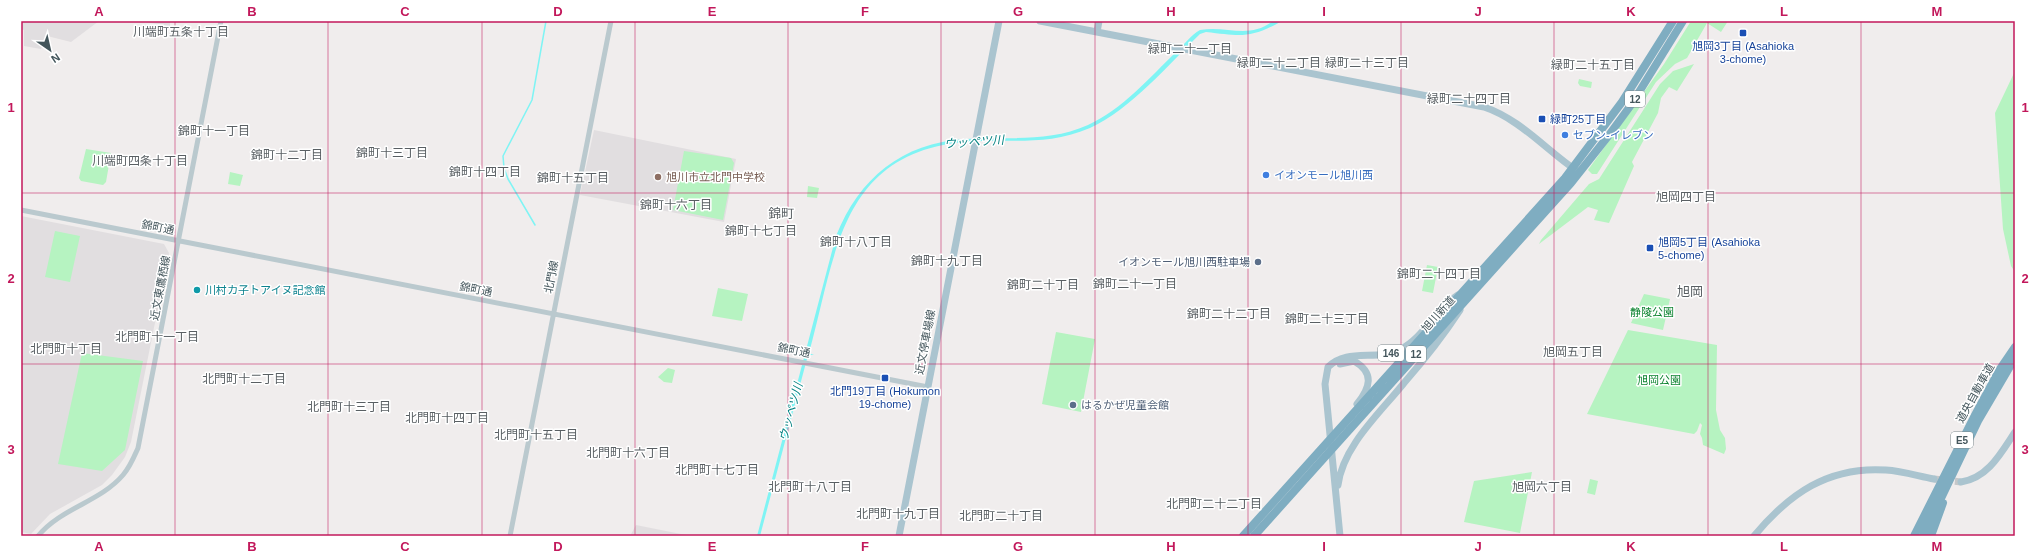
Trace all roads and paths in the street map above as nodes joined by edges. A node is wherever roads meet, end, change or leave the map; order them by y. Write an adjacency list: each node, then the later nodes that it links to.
1 (221, 21): 11 (street, 近文東鷹栖線)
2 (611, 21): 14 (street, 北門線)
3 (999, 21): 17 (main road, 近文停車場線)
4 (1040, 21): 8 (main road)
5 (1099, 21): 8 (main road)
6 (1673, 21): 9 (highway, 旭川新道 / 12)
7 (1683, 21): 9 (highway, 旭川新道 / 12)
8 (1097, 32): 9 (main road)
9 (1576, 171): 12 (highway, 旭川新道 / 12); 13 (highway, 旭川新道 / 12)
10 (21, 210): 11 (street, 錦町通)
11 (179, 241): 14 (street, 錦町通); 26 (street, 近文東鷹栖線)
12 (1474, 290): 22 (main road, 146); 30 (highway, 旭川新道 / 12)
13 (1463, 291): 18 (main road, 146); 20 (highway, 旭川新道 / 12)
14 (554, 314): 17 (street, 錦町通); 27 (street, 北門線)
15 (2015, 347): 25 (highway, 道央自動車道 / E5)
16 (2015, 358): 21 (highway, 道央自動車道 / E5)
17 (928, 387): 28 (main road, 近文停車場線)
18 (1327, 396): 20 (main road, 146); 22 (main road, 146)
19 (2015, 432): 24 (main road)
20 (1322, 450): 29 (highway, 旭川新道 / 12)
21 (1958, 463): 33 (highway, 道央自動車道 / E5); 34 (highway)
22 (1336, 476): 31 (main road, 146)
23 (1934, 478): 32 (main road)
24 (1961, 482)
25 (1914, 535)
26 (38, 536)
27 (510, 536)
28 (898, 536)
29 (1244, 536)
30 (1254, 536)
31 (1340, 536)
32 (1754, 536)
33 (1923, 536)
34 (1931, 536)

